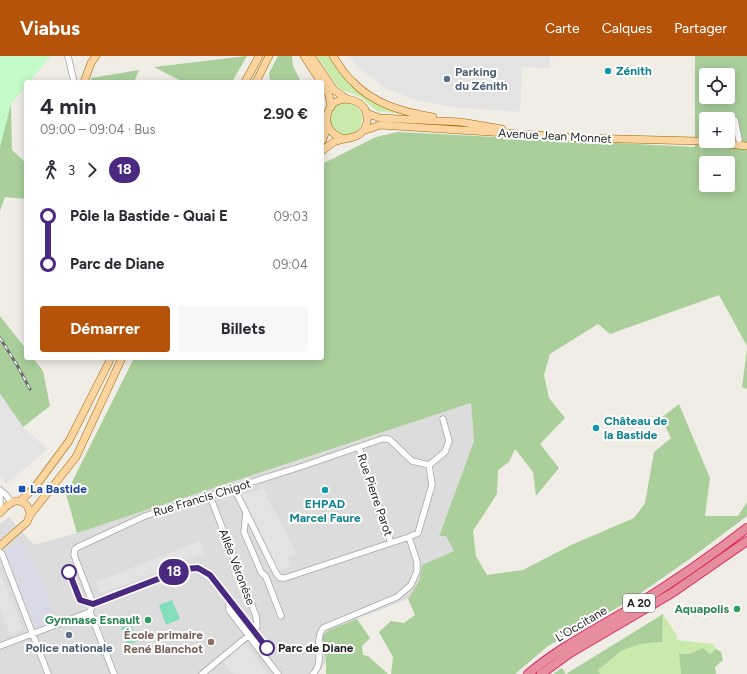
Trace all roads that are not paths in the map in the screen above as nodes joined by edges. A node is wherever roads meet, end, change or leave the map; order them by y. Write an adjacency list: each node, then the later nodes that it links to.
1 (68, 56): 8 (street)
2 (96, 56): 9 (main road)
3 (259, 56): 10 (main road)
4 (269, 56): 11 (main road)
5 (304, 56): 12 (main road)
6 (311, 56): 14 (main road)
7 (333, 56): 18 (main road)
8 (74, 80)
9 (85, 80)
10 (246, 80)
11 (257, 80)
12 (321, 80)
13 (324, 86): 15 (main road)
14 (347, 99): 15 (main road); 16 (main road)
15 (331, 106): 19 (main road)
16 (366, 113): 18 (main road, Avenue Jean Monnet); 20 (main road)
17 (735, 120): 25 (street)
18 (461, 122): 22 (main road, Avenue Jean Monnet)
19 (328, 126): 21 (main road); 23 (main road)
20 (363, 131): 23 (main road); 27 (main road, Avenue Jean Monnet)
21 (324, 136)
22 (699, 138)
23 (346, 139): 28 (main road)
24 (735, 140): 25 (main road)
25 (739, 140): 26 (main road)
26 (747, 141)
27 (747, 146)
28 (324, 150)
29 (110, 360): 38 (main road)
30 (121, 360): 43 (main road)
31 (443, 419): 33 (street)
32 (359, 448): 33 (street, Rue Francis Chigot); 34 (street, Rue Francis Chigot); 47 (street, Rue Pierre Parot)
33 (429, 465): 45 (street)
34 (234, 488): 37 (street, Rue Francis Chigot); 42 (street)
35 (0, 490): 39 (street)
36 (0, 495): 40 (street)
37 (210, 496): 50 (street, Rue Francis Chigot); 54 (street, Allée Véronèse)
38 (20, 501): 39 (main road); 43 (main road)
39 (11, 502): 41 (main road)
40 (0, 506)
41 (0, 513)
42 (246, 513): 47 (street); 52 (street)
43 (30, 515): 48 (main road)
44 (747, 528): 61 (highway, L'Occitane / A 20)
45 (409, 537): 47 (street); 60 (street)
46 (747, 541): 62 (highway, L'Occitane / A 20)
47 (391, 543)
48 (2, 544): 49 (street)
49 (1, 553): 53 (street)
50 (93, 604): 51 (street); 54 (street)
51 (90, 612): 53 (street); 57 (street)
52 (281, 616)
53 (33, 634): 55 (street); 56 (street)
54 (248, 636): 58 (street); 59 (street)
55 (0, 646)
56 (48, 674)
57 (114, 674)
58 (202, 674)
59 (278, 674)
60 (313, 674)
61 (528, 674)
62 (541, 674)

